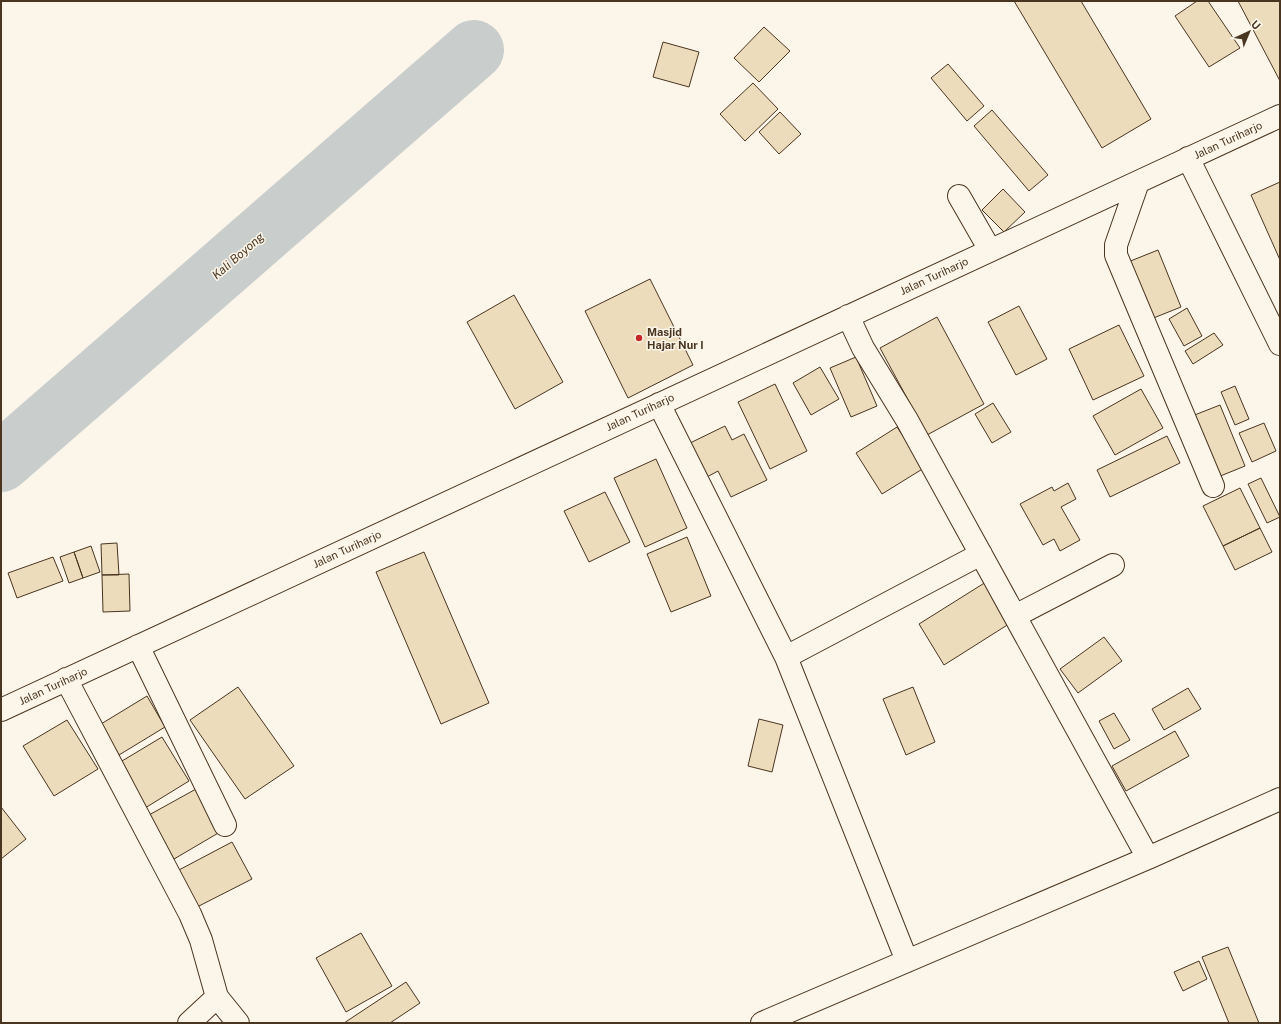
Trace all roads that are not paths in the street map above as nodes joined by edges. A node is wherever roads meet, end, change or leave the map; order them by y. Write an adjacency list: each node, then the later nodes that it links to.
1 (1280, 116): 2 (street, Jalan Turiharjo)
2 (1188, 158): 3 (street, Jalan Turiharjo); 7 (street)
3 (1138, 182): 5 (street, Jalan Turiharjo); 9 (street)
4 (959, 196): 5 (street)
5 (990, 250): 6 (street, Jalan Turiharjo)
6 (848, 316): 8 (street, Jalan Turiharjo); 10 (street)
7 (1280, 344)
8 (659, 404): 13 (street, Jalan Turiharjo); 14 (street)
9 (1213, 486)
10 (981, 554): 12 (street); 14 (street)
11 (1113, 565): 12 (street)
12 (1015, 616): 19 (street)
13 (138, 646): 15 (street, Jalan Turiharjo); 18 (street)
14 (786, 656): 20 (street)
15 (66, 679): 16 (street, Jalan Turiharjo); 21 (street)
16 (1, 710)
17 (1280, 799): 19 (street)
18 (225, 825)
19 (1148, 858): 20 (street)
20 (907, 961): 24 (street)
21 (217, 997): 22 (street); 23 (street)
22 (189, 1023)
23 (238, 1023)
24 (762, 1023)

